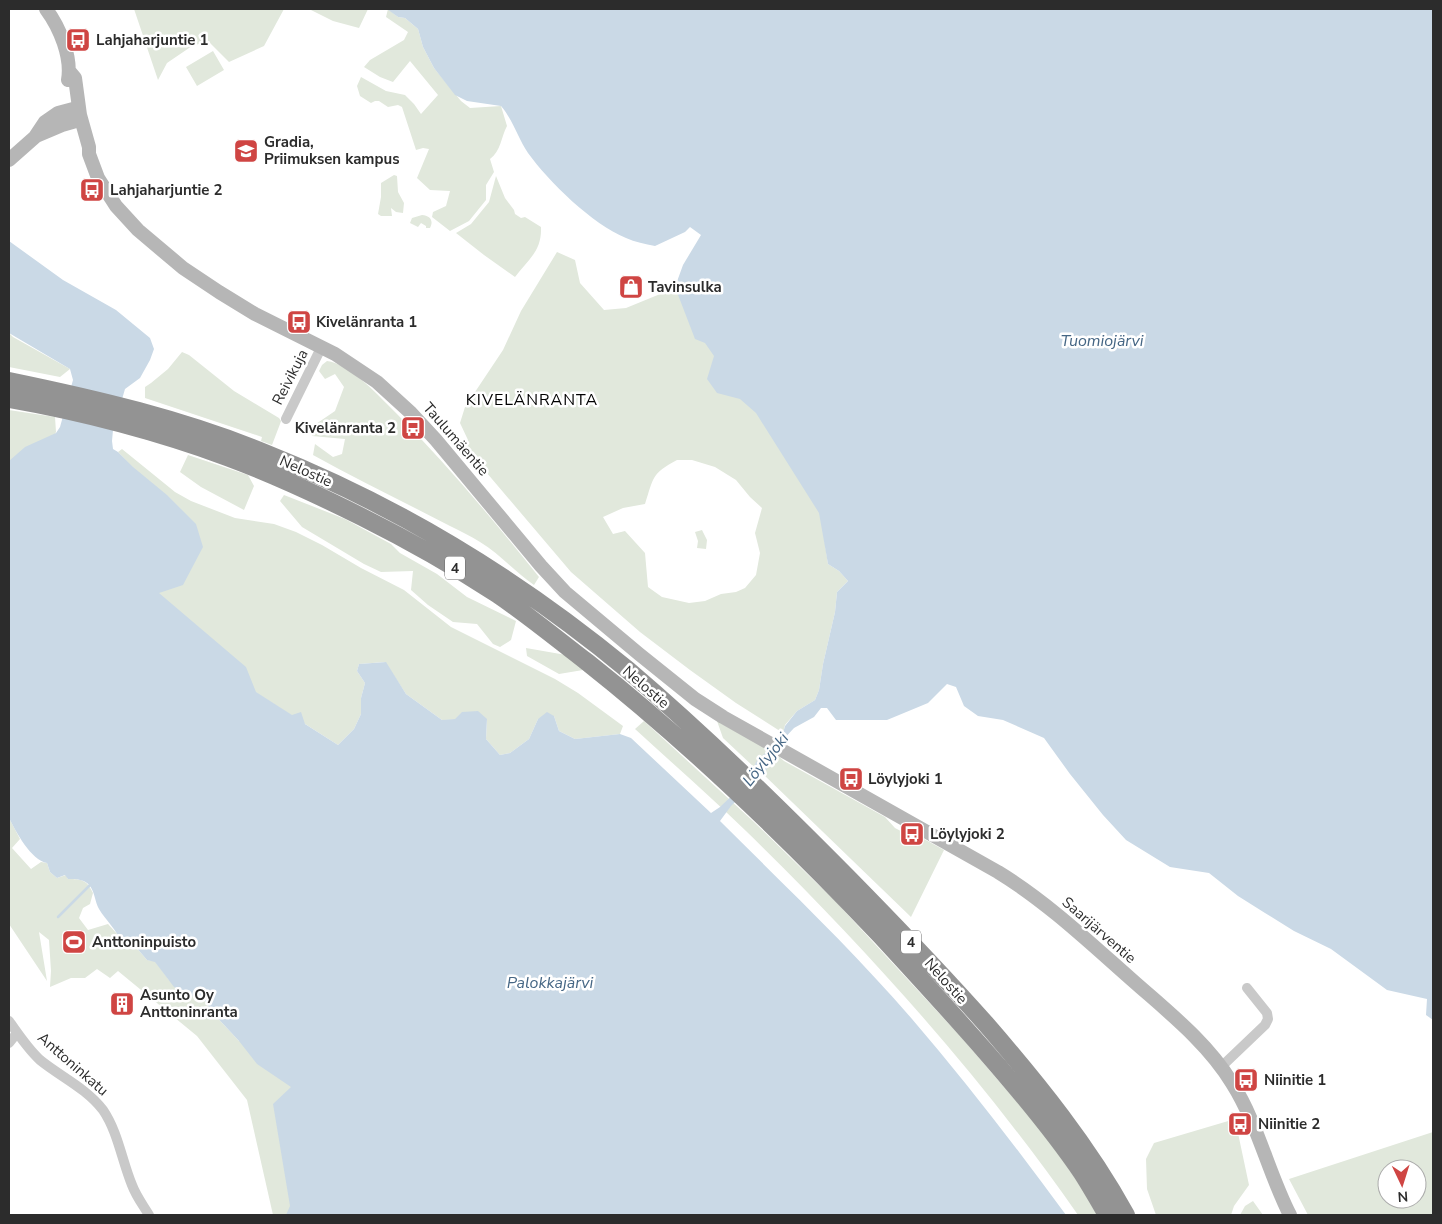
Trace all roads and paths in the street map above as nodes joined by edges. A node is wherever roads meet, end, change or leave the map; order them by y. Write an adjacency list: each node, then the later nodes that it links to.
1 (46, 9): 2 (main road, Taulumäentie)
2 (76, 115): 3 (main road); 4 (main road, Taulumäentie)
3 (9, 159)
4 (321, 348): 9 (street, Reivikuja); 10 (main road, Taulumäentie)
5 (9, 381): 7 (highway, Nelostie / 4)
6 (9, 398): 7 (highway, Nelostie / 4)
7 (54, 398): 8 (highway, Nelostie / 4)
8 (134, 418): 11 (highway, Nelostie / 4); 11 (highway, Nelostie / 4)
9 (286, 419)
10 (792, 756): 16 (main road, Saarijärventie)
11 (744, 791): 18 (highway, Nelostie / 4); 19 (highway, Nelostie / 4)
12 (1247, 988): 16 (street)
13 (9, 1021): 14 (street, Anttoninkatu)
14 (18, 1034): 15 (street); 17 (street, Anttoninkatu)
15 (9, 1042)
16 (1222, 1067): 20 (main road, Saarijärventie)
17 (149, 1215)
18 (1107, 1215)
19 (1126, 1215)
20 (1290, 1215)

